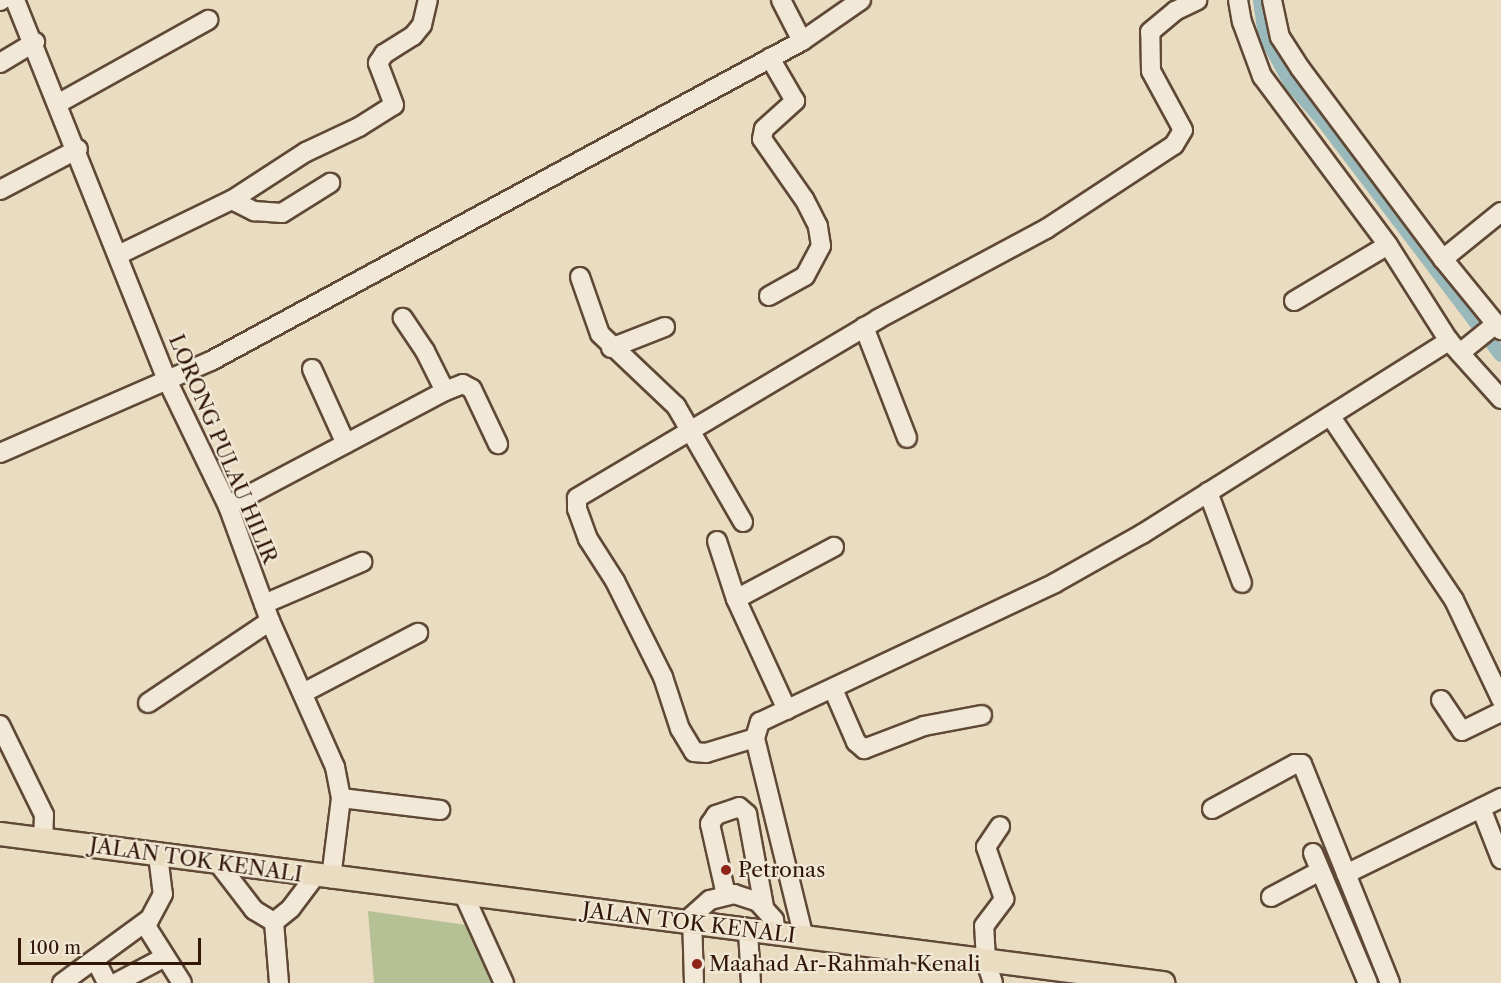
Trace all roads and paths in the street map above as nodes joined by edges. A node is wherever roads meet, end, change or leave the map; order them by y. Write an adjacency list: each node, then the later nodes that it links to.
1 (15, 0): 10 (street, LORONG PULAU HILIR)
2 (428, 0): 17 (street)
3 (781, 0): 9 (street)
4 (861, 0): 9 (street)
5 (1198, 0): 27 (street)
6 (1238, 0): 19 (street)
7 (1272, 0): 21 (street)
8 (208, 20): 13 (street)
9 (802, 41): 11 (street)
10 (34, 42): 12 (street); 13 (street, LORONG PULAU HILIR)
11 (770, 58): 23 (street); 32 (street)
12 (0, 63)
13 (59, 103): 14 (street, LORONG PULAU HILIR)
14 (78, 149): 16 (street); 20 (street, LORONG PULAU HILIR)
15 (330, 183): 17 (street)
16 (0, 190)
17 (232, 200): 20 (street)
18 (1500, 214): 21 (street)
19 (1388, 245): 24 (street); 29 (street)
20 (117, 255): 32 (street, LORONG PULAU HILIR)
21 (1443, 259): 28 (street)
22 (580, 277): 30 (street)
23 (769, 296)
24 (1294, 301)
25 (403, 318): 33 (street)
26 (665, 327): 30 (street)
27 (864, 327): 36 (street); 37 (street)
28 (1499, 327): 29 (street)
29 (1455, 347): 34 (street); 35 (street)
30 (611, 348): 36 (street)
31 (312, 369): 38 (street)
32 (167, 380): 40 (street); 42 (street, LORONG PULAU HILIR)
33 (445, 391): 38 (street); 39 (street)
34 (1501, 399)
35 (1331, 417): 41 (street); 53 (street)
36 (692, 430): 43 (street); 60 (street)
37 (907, 438)
38 (346, 444): 42 (street)
39 (498, 444)
40 (0, 453)
41 (1208, 492): 47 (street); 51 (street)
42 (228, 506): 49 (street, LORONG PULAU HILIR)
43 (743, 522)
44 (717, 541): 48 (street)
45 (834, 547): 48 (street)
46 (362, 562): 49 (street)
47 (1242, 583)
48 (736, 599): 56 (street)
49 (267, 613): 52 (street, LORONG PULAU HILIR); 55 (street)
50 (418, 633): 52 (street)
51 (833, 689): 56 (street); 58 (street)
52 (303, 693): 61 (street, LORONG PULAU HILIR)
53 (1501, 699)
54 (1441, 700): 57 (street)
55 (148, 703)
56 (787, 710): 60 (street)
57 (1501, 712)
58 (982, 715)
59 (0, 725): 68 (street)
60 (755, 738): 85 (street)
61 (341, 798): 65 (street); 75 (street, LORONG PULAU HILIR)
62 (1501, 798): 64 (street)
63 (1212, 808): 74 (street)
64 (1482, 808): 71 (street); 74 (street)
65 (440, 810)
66 (1000, 826): 88 (street)
67 (0, 834): 68 (main road, JALAN TOK KENALI)
68 (43, 840): 70 (main road, JALAN TOK KENALI)
69 (1313, 853): 73 (street)
70 (158, 855): 72 (main road, JALAN TOK KENALI); 80 (street)
71 (1501, 859)
72 (218, 863): 75 (main road, JALAN TOK KENALI); 81 (street)
73 (1320, 871): 78 (street); 100 (street)
74 (1346, 874): 101 (street)
75 (323, 877): 76 (main road, JALAN TOK KENALI); 81 (street)
76 (464, 895): 82 (main road, JALAN TOK KENALI); 95 (street)
77 (726, 895): 79 (street); 79 (street); 82 (street)
78 (1271, 897)
79 (764, 907): 84 (street)
80 (148, 920): 86 (street); 87 (street)
81 (274, 922): 94 (street)
82 (690, 923): 83 (main road, JALAN TOK KENALI); 96 (street)
83 (748, 930): 84 (main road, JALAN TOK KENALI); 97 (street)
84 (776, 934): 85 (main road, JALAN TOK KENALI)
85 (804, 938): 88 (main road, JALAN TOK KENALI)
86 (165, 957): 92 (street); 93 (street)
87 (95, 959): 90 (street); 91 (street)
88 (986, 961): 89 (main road, JALAN TOK KENALI); 98 (street)
89 (1043, 975): 99 (main road, JALAN TOK KENALI)
90 (62, 983)
91 (107, 983)
92 (116, 983)
93 (182, 983)
94 (279, 983)
95 (504, 983)
96 (694, 983)
97 (751, 983)
98 (993, 983)
99 (1163, 983)
100 (1368, 983)
101 (1390, 983)

